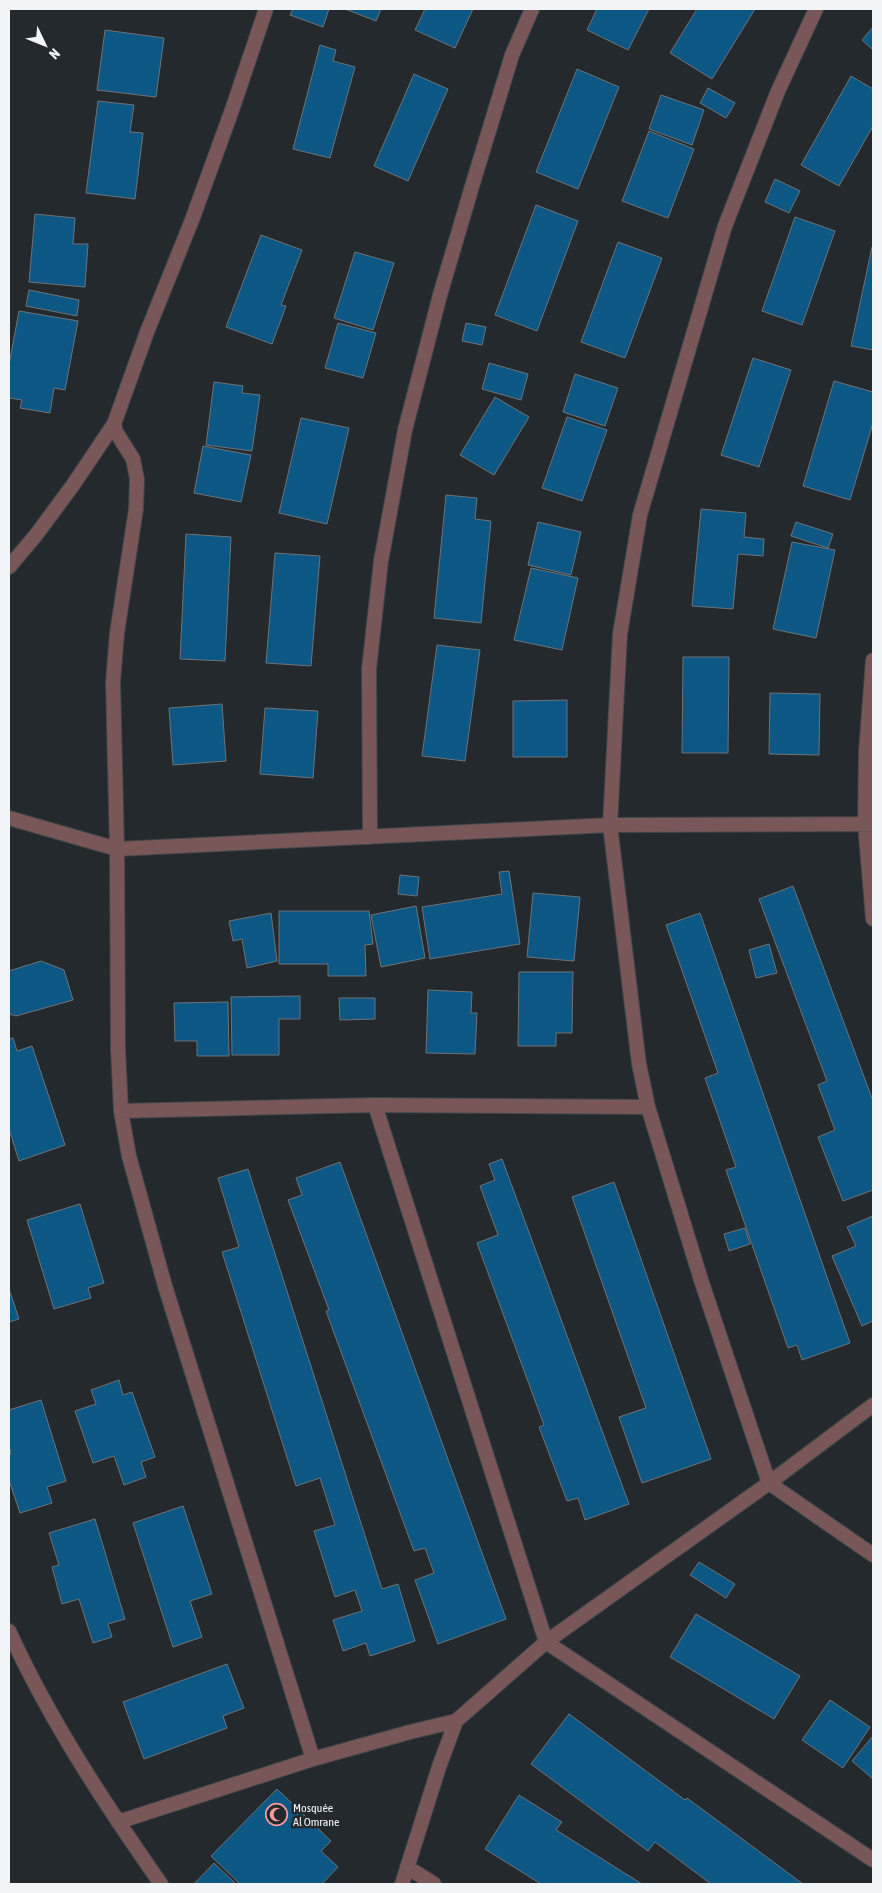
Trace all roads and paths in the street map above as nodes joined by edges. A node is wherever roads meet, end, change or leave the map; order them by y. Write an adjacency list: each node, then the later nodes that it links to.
1 (266, 9): 4 (street)
2 (532, 9): 10 (street)
3 (816, 9): 9 (street)
4 (114, 424): 5 (street); 11 (street)
5 (9, 567)
6 (873, 660): 8 (street)
7 (9, 818): 11 (street)
8 (869, 824): 9 (street); 12 (street)
9 (610, 825): 10 (street); 14 (street)
10 (370, 837): 11 (street)
11 (117, 849): 15 (street)
12 (873, 919)
13 (375, 1105): 14 (street); 15 (street); 20 (street)
14 (648, 1107): 17 (street)
15 (121, 1111): 22 (street)
16 (873, 1405): 17 (street)
17 (769, 1483): 18 (street); 20 (street)
18 (873, 1555)
19 (9, 1631): 23 (street)
20 (546, 1642): 21 (street); 24 (street)
21 (456, 1721): 22 (street); 25 (street)
22 (313, 1759): 23 (street)
23 (118, 1822): 26 (street)
24 (873, 1860)
25 (407, 1867): 27 (street); 28 (street)
26 (161, 1884)
27 (402, 1884)
28 (434, 1884)

